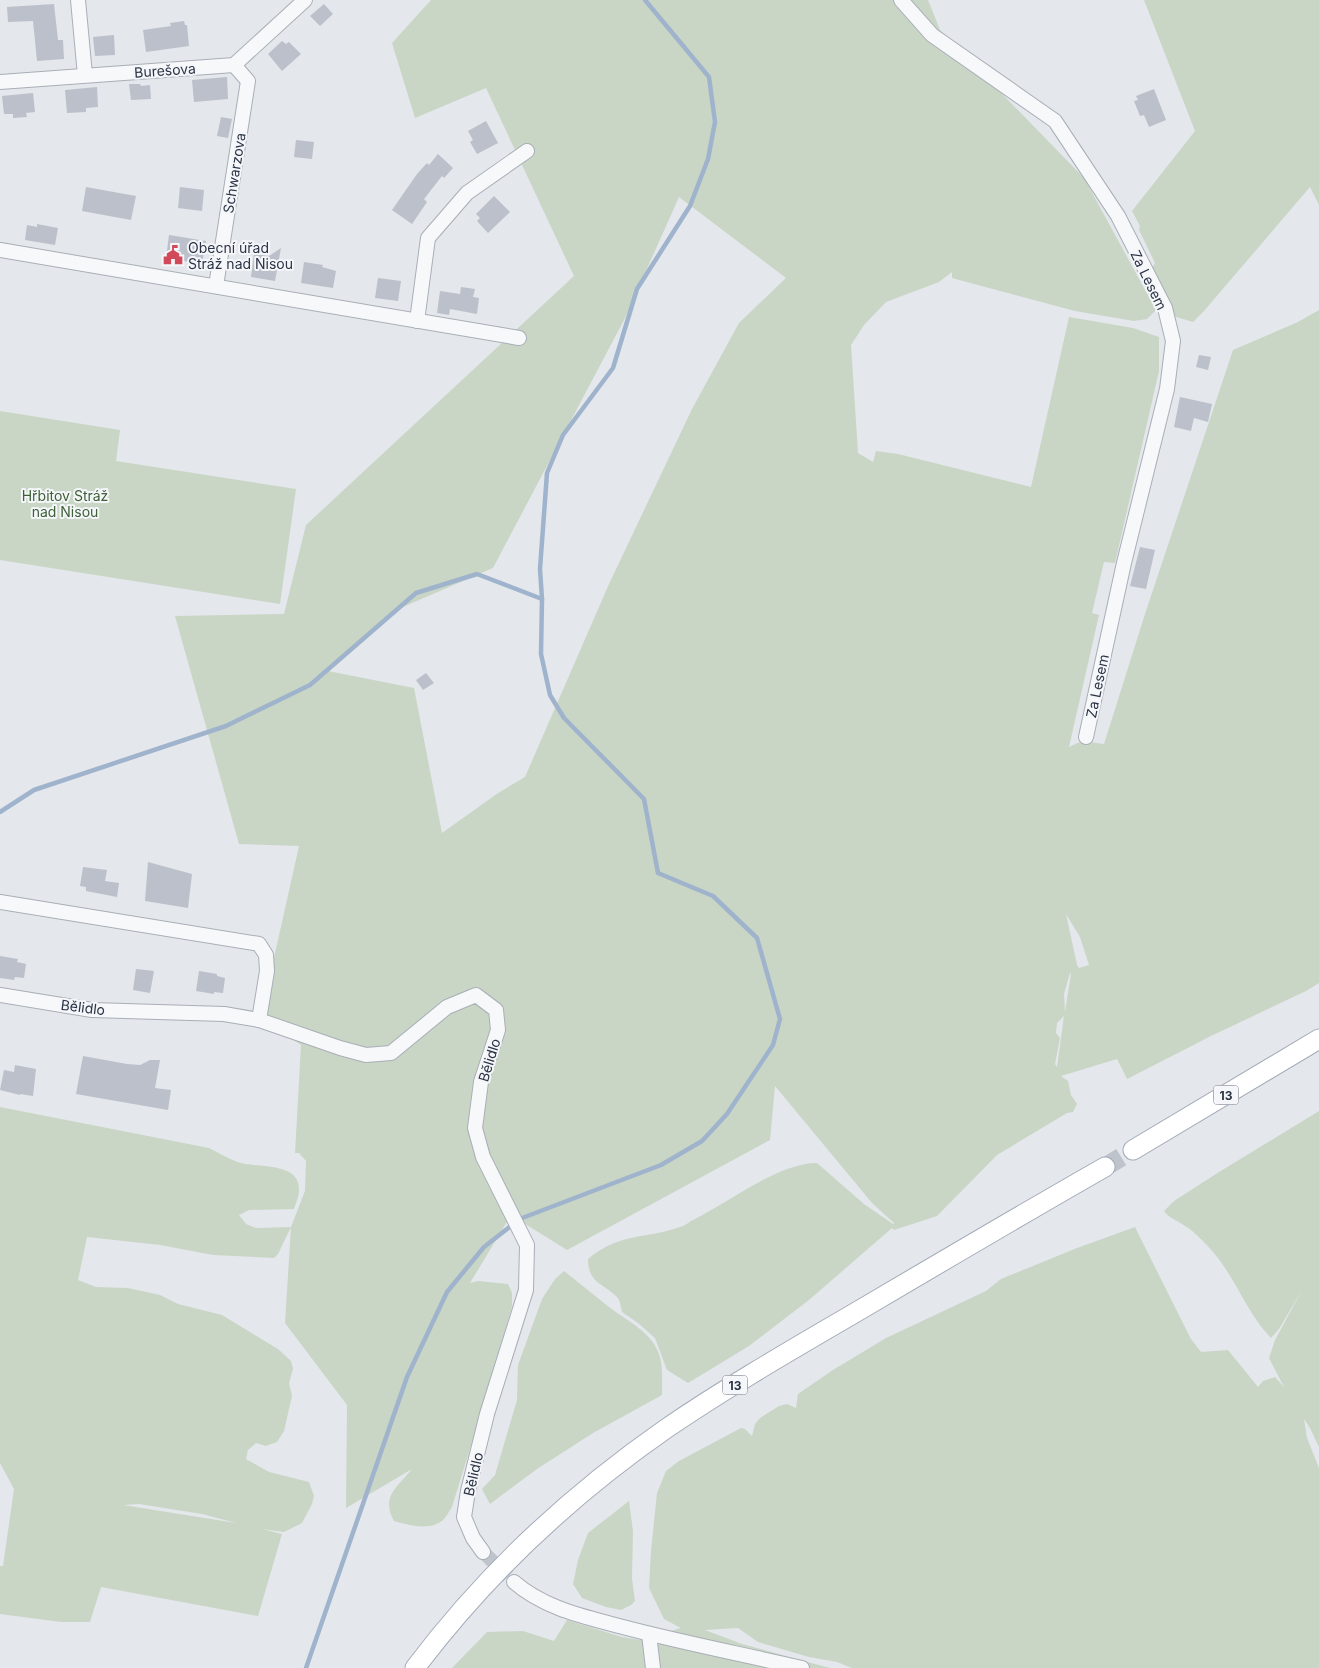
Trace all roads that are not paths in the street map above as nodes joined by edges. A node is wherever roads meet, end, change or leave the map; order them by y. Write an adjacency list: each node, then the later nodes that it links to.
1 (78, 0): 5 (street)
2 (305, 0): 4 (street)
3 (901, 0): 12 (street, Za Lesem)
4 (234, 65): 5 (street, Burešova); 9 (street, Schwarzova)
5 (85, 75): 6 (street, Burešova)
6 (0, 82)
7 (527, 151): 10 (street)
8 (0, 250): 9 (street)
9 (216, 286): 10 (street)
10 (417, 321): 11 (street)
11 (519, 338)
12 (1086, 737)
13 (0, 902): 15 (street)
14 (0, 994): 15 (street, Bělidlo)
15 (259, 1020): 19 (street, Bělidlo)
16 (1319, 1040): 17 (main road, 13)
17 (1133, 1150)
18 (1105, 1166): 22 (main road, 13)
19 (483, 1552)
20 (514, 1582): 21 (street)
21 (649, 1634): 23 (street); 24 (street)
22 (415, 1668)
23 (653, 1668)
24 (802, 1668)

